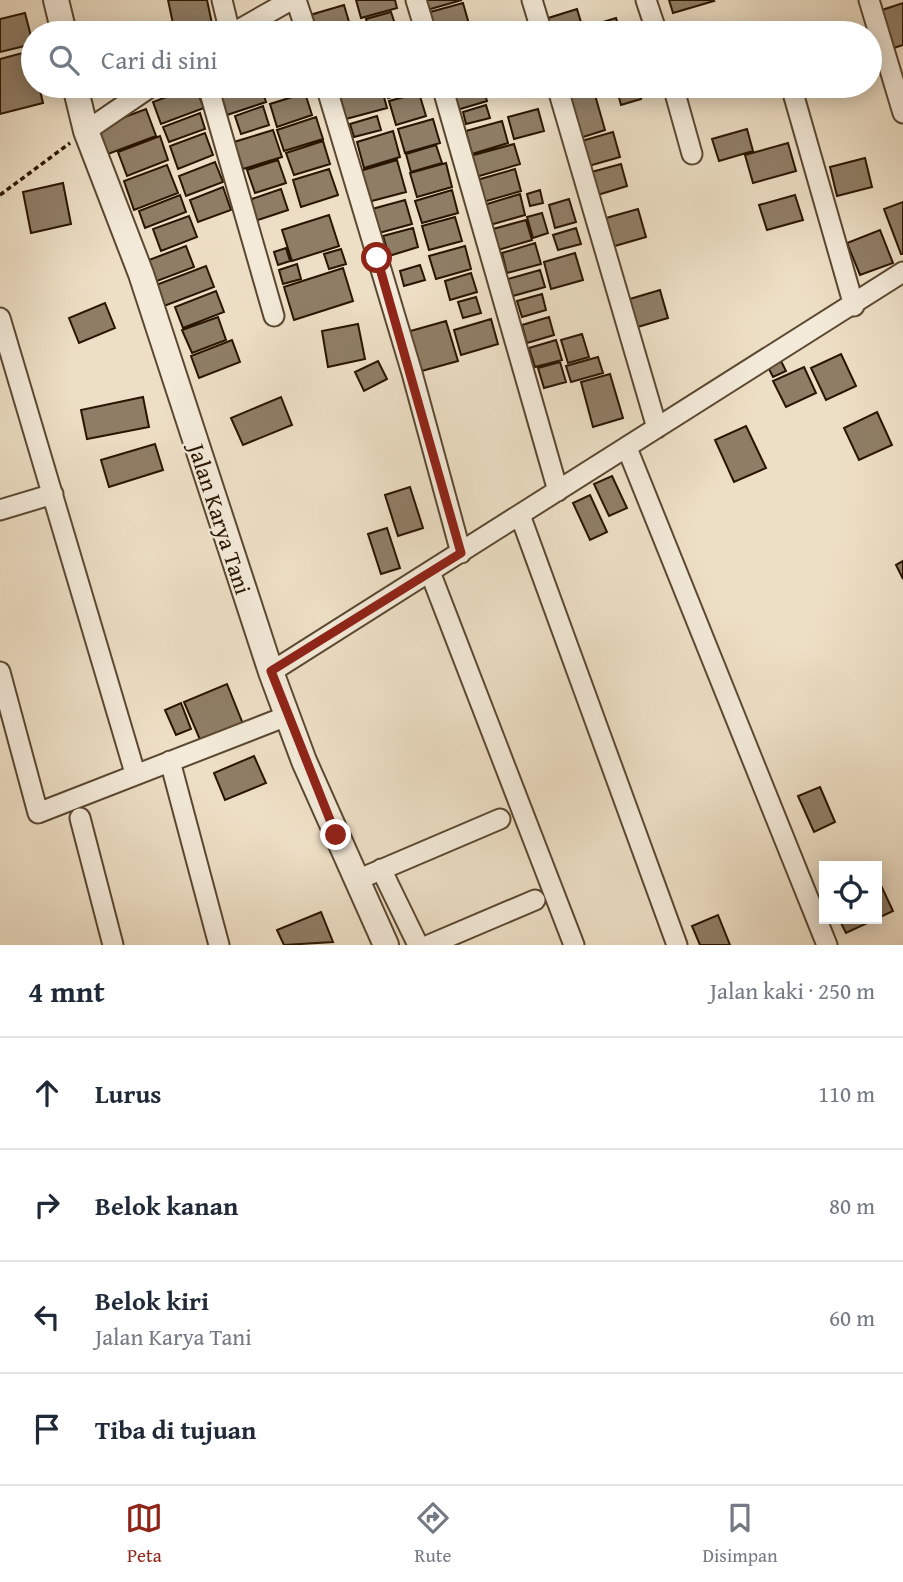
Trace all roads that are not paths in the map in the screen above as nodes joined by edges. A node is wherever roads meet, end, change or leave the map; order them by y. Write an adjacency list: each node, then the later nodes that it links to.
1 (56, 0): 8 (street)
2 (222, 0): 9 (street)
3 (293, 0): 10 (street); 11 (street)
4 (416, 0): 12 (street)
5 (532, 0): 13 (street)
6 (646, 0): 14 (street)
7 (869, 0): 15 (street)
8 (61, 21)
9 (228, 21)
10 (254, 21)
11 (302, 21)
12 (422, 21)
13 (538, 21)
14 (653, 21)
15 (875, 21)
16 (882, 43): 25 (street)
17 (78, 98): 26 (street, Jalan Karya Tani)
18 (134, 98): 26 (street)
19 (211, 98): 30 (street)
20 (330, 98): 38 (street)
21 (446, 98): 34 (street)
22 (561, 98): 32 (street)
23 (676, 98): 27 (street)
24 (794, 98): 29 (street)
25 (903, 113)
26 (86, 131): 40 (street, Jalan Karya Tani)
27 (692, 154)
28 (903, 272): 29 (street)
29 (854, 306): 32 (street)
30 (274, 316)
31 (0, 318): 35 (street)
32 (657, 428): 33 (street)
33 (626, 447): 34 (street); 57 (street)
34 (558, 491): 37 (street)
35 (53, 494): 36 (street); 44 (street)
36 (0, 510)
37 (520, 515): 38 (street); 56 (street)
38 (461, 553): 39 (street)
39 (430, 572): 40 (street); 55 (street)
40 (271, 671): 42 (street, Jalan Karya Tani)
41 (0, 672): 44 (street)
42 (287, 716): 43 (street); 48 (street, Jalan Karya Tani)
43 (170, 761): 44 (street); 51 (street)
44 (135, 773)
45 (80, 818): 50 (street)
46 (500, 819): 47 (street)
47 (381, 869): 48 (street); 53 (street)
48 (357, 880): 52 (street, Jalan Karya Tani)
49 (536, 900): 54 (street)
50 (113, 945)
51 (219, 945)
52 (386, 945)
53 (418, 945)
54 (429, 945)
55 (575, 945)
56 (677, 945)
57 (827, 945)

